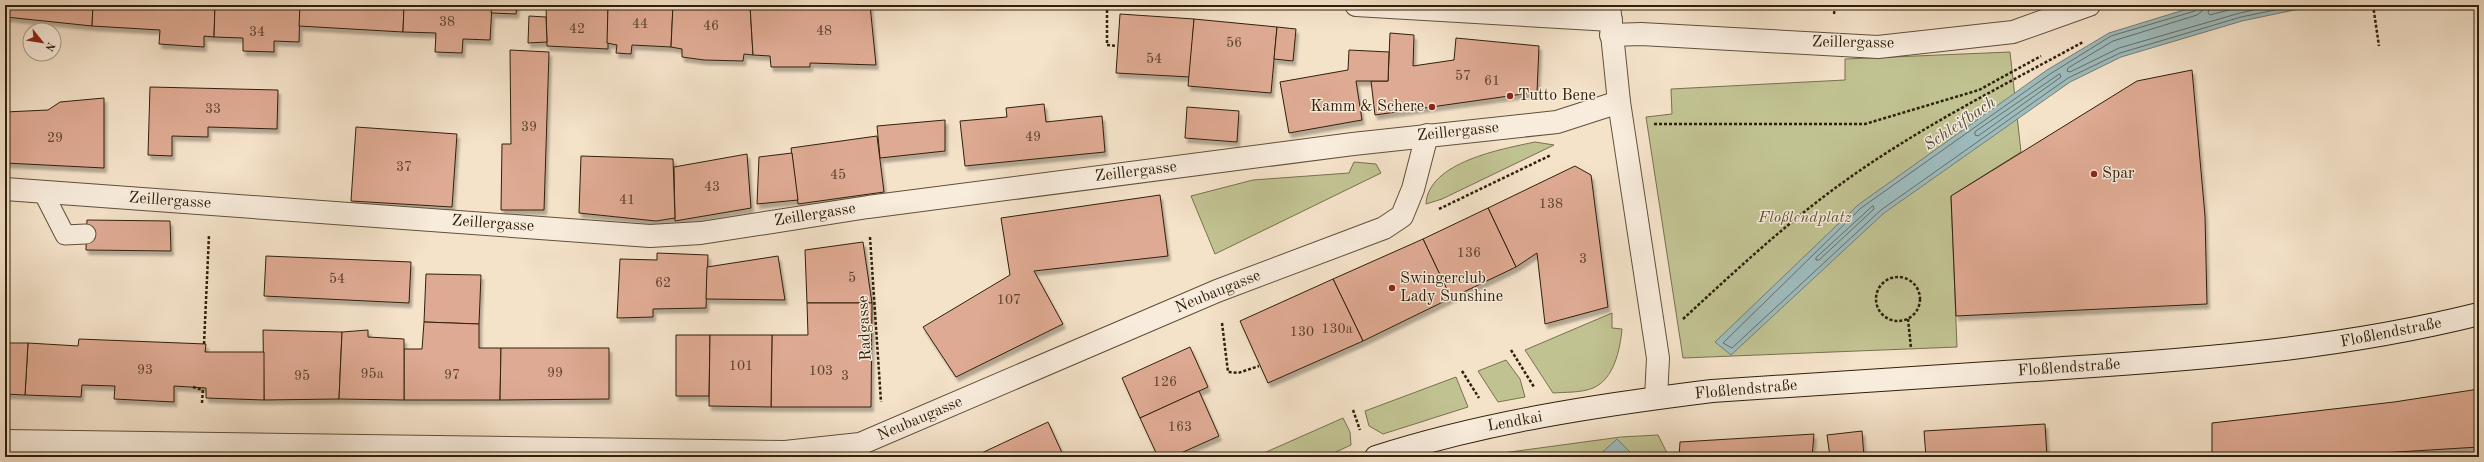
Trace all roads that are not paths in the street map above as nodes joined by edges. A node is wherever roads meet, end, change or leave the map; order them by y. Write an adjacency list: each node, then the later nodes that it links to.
1 (1356, 5): 3 (street, Zeillergasse)
2 (2089, 5): 3 (street, Zeillergasse)
3 (1610, 20): 4 (street)
4 (1620, 102): 5 (street, Zeillergasse); 10 (street)
5 (1427, 135): 7 (street, Zeillergasse); 11 (street, Neubaugasse)
6 (5, 189): 7 (street, Zeillergasse)
7 (42, 192): 8 (lane)
8 (86, 234)
9 (2479, 314): 10 (street, Floßlendstraße)
10 (1656, 398): 12 (street, Lendkai)
11 (5, 441)
12 (1376, 457)

